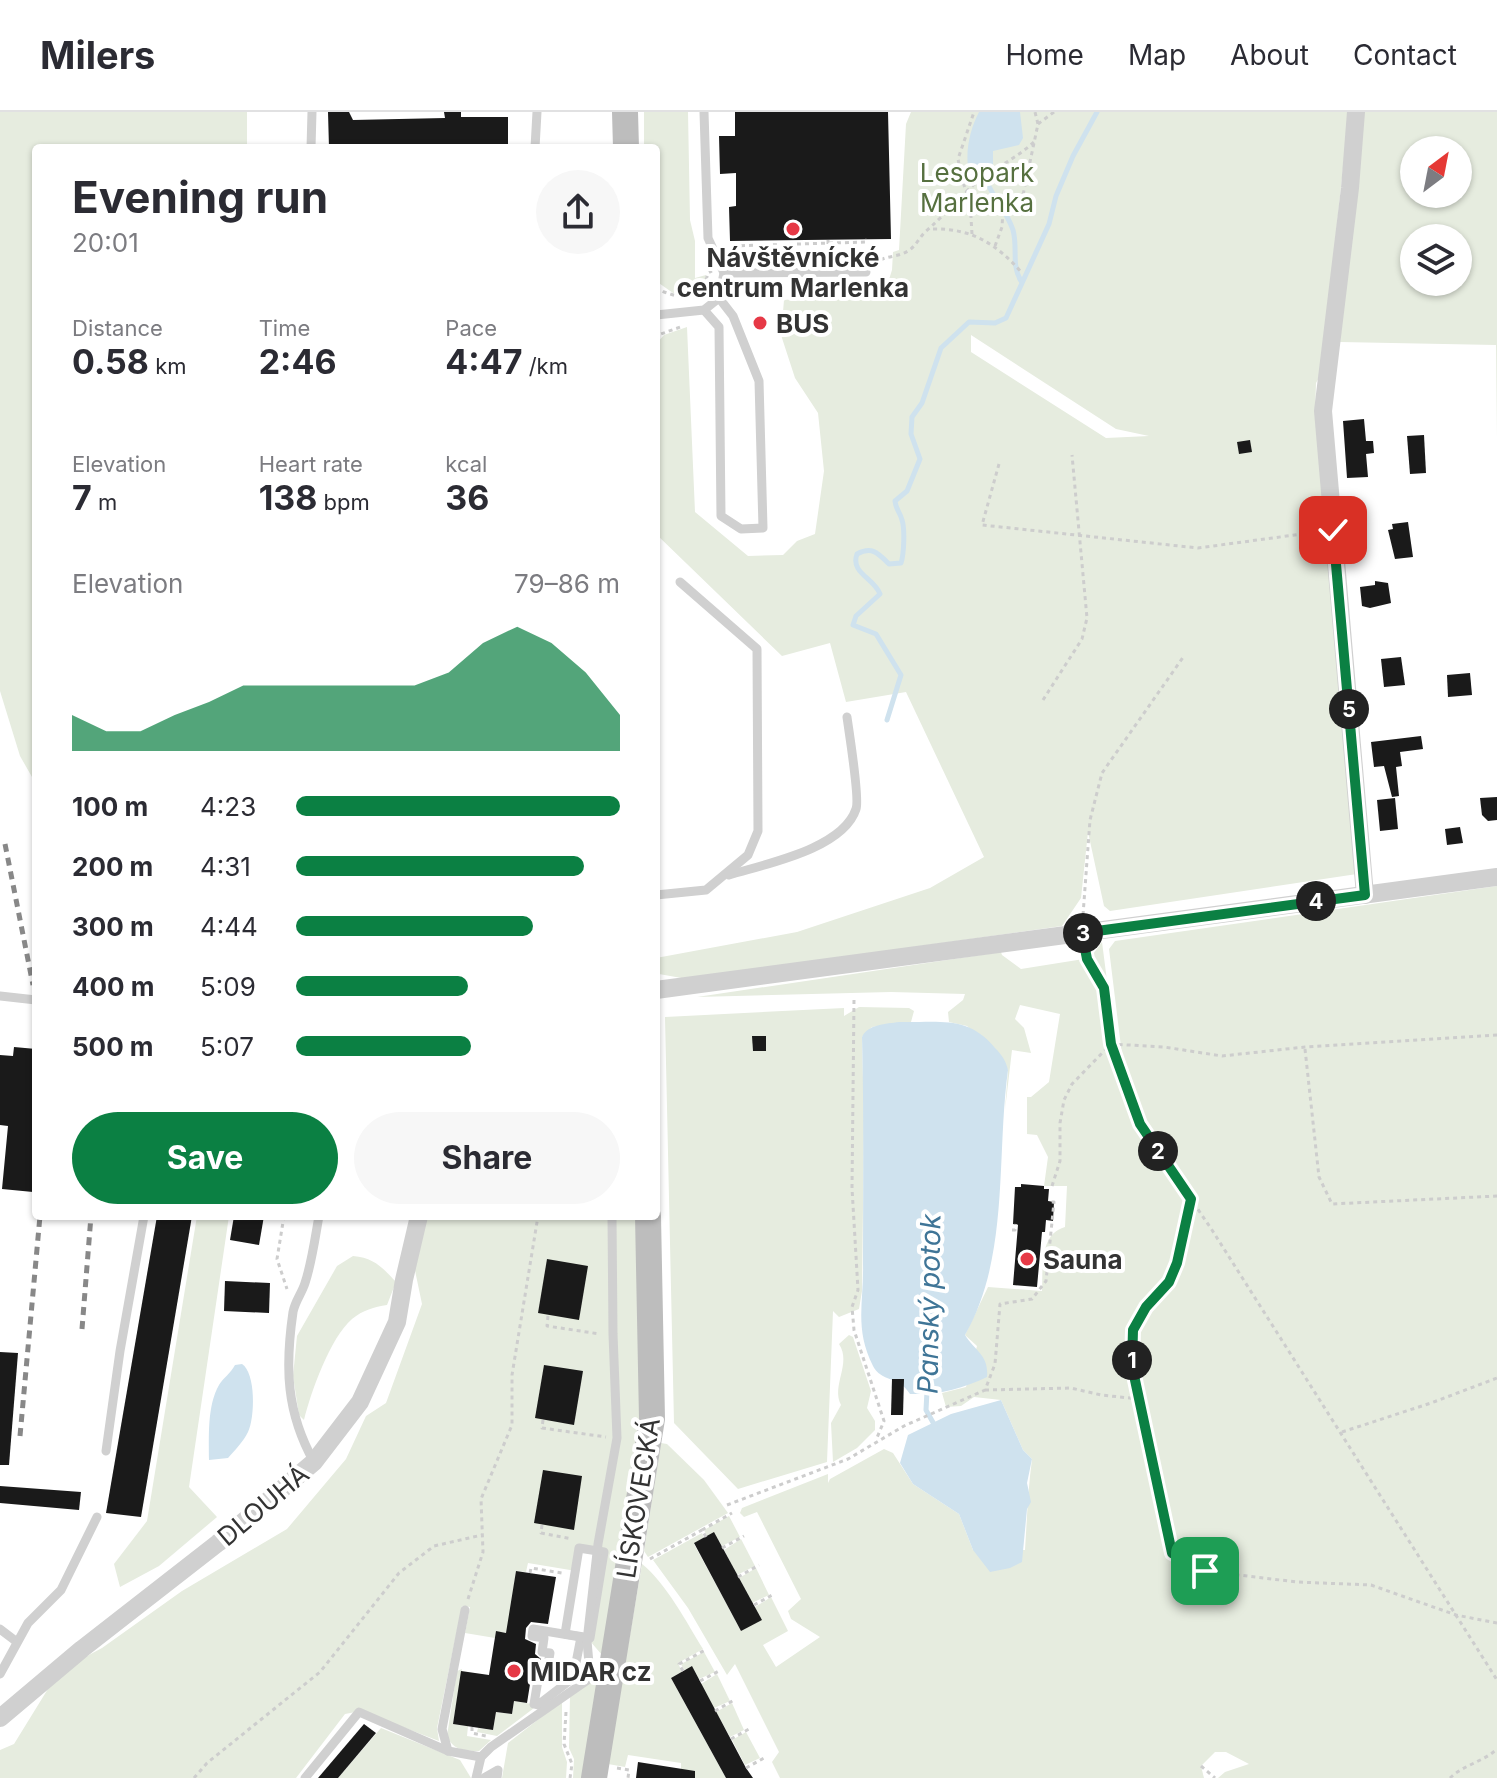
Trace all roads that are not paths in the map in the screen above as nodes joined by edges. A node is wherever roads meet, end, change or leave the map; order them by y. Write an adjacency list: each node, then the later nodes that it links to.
1 (312, 112): 6 (lane)
2 (537, 112): 7 (lane)
3 (625, 112): 8 (main road)
4 (704, 112): 10 (lane)
5 (1356, 112): 19 (street)
6 (311, 144)
7 (535, 144)
8 (626, 144)
9 (866, 272): 10 (lane)
10 (724, 273): 11 (lane)
11 (719, 298): 12 (lane); 12 (lane)
12 (704, 310): 13 (lane)
13 (660, 315)
14 (680, 582): 16 (lane)
15 (847, 717): 16 (lane)
16 (726, 876): 18 (lane)
17 (1497, 877): 19 (street)
18 (660, 895)
19 (1365, 895): 20 (street)
20 (660, 989)
21 (0, 996): 22 (lane)
22 (32, 1000)
23 (143, 1220): 28 (lane)
24 (318, 1220): 29 (lane)
25 (418, 1220): 29 (street, DLOUHÁ)
26 (612, 1220): 31 (lane)
27 (648, 1220): 37 (main road, LÍSKOVECKÁ)
28 (106, 1451)
29 (314, 1462): 39 (street, DLOUHÁ)
30 (97, 1517): 36 (lane)
31 (597, 1547): 34 (lane); 35 (lane)
32 (465, 1610): 40 (lane)
33 (0, 1629): 36 (lane)
34 (565, 1634): 35 (lane); 35 (lane)
35 (584, 1637): 37 (lane)
36 (17, 1642): 38 (lane)
37 (601, 1669): 41 (lane); 42 (main road, LÍSKOVECKÁ)
38 (0, 1674)
39 (0, 1718)
40 (448, 1751): 41 (lane); 43 (lane)
41 (481, 1757): 44 (lane)
42 (600, 1772)
43 (305, 1778)
44 (476, 1778)
45 (484, 1778): 46 (lane)
46 (497, 1778)

